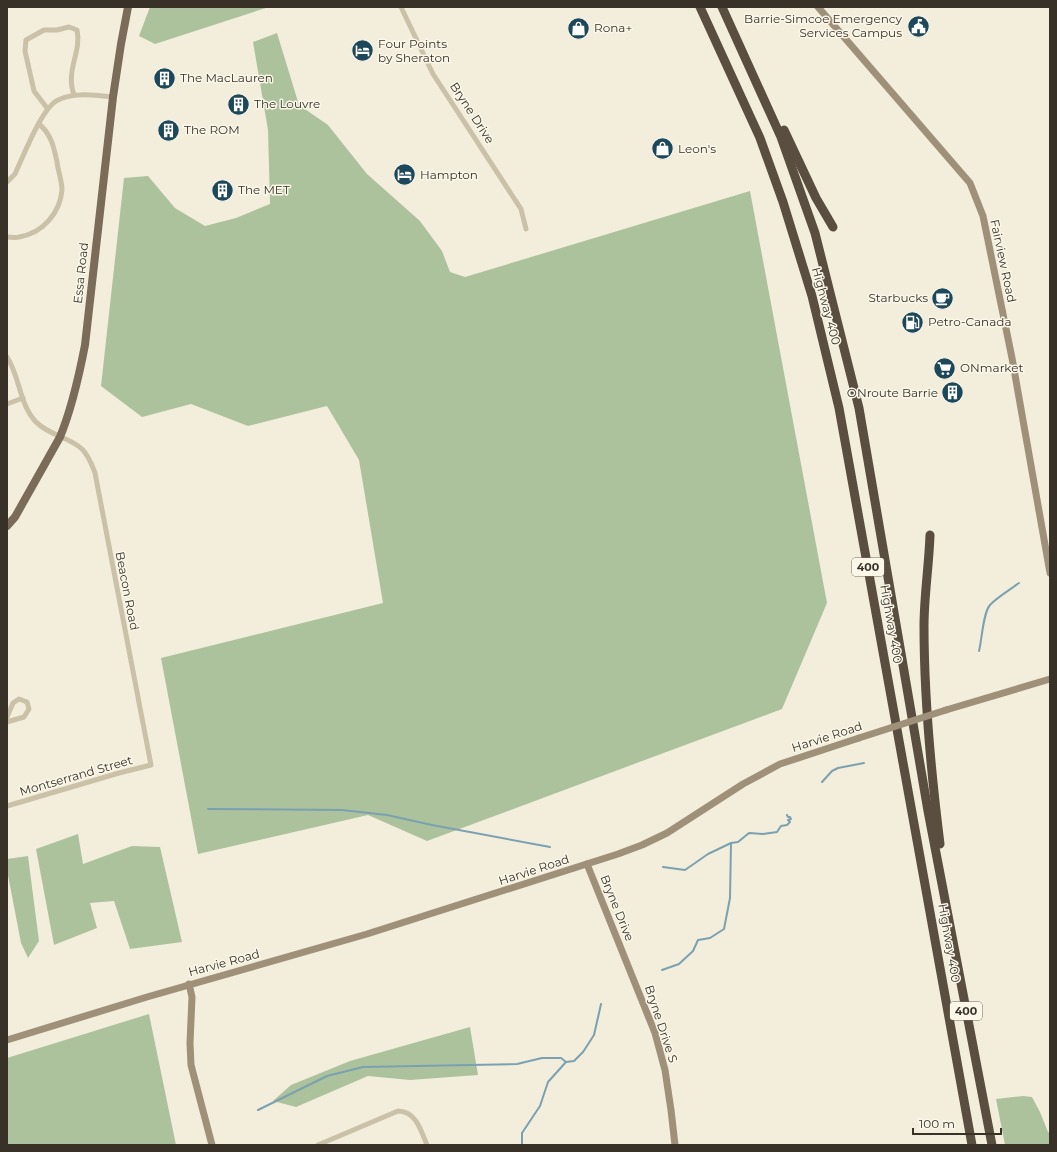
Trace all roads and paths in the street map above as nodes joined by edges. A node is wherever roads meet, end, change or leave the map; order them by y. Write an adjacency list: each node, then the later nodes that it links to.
1 (128, 7): 7 (main road, Essa Road)
2 (401, 7): 13 (street, Bryne Drive)
3 (700, 7): 36 (highway, Highway 400 / 400)
4 (722, 7): 8 (highway, Highway 400 / 400)
5 (818, 7): 21 (street, Fairview Road)
6 (74, 96): 7 (street); 9 (street); 9 (street)
7 (113, 97): 18 (main road, Essa Road)
8 (765, 98): 12 (highway); 28 (highway, Highway 400 / 400)
9 (47, 108): 10 (street)
10 (39, 124): 11 (street); 14 (street)
11 (7, 182)
12 (833, 227)
13 (526, 229)
14 (7, 237)
15 (7, 357): 16 (street, Beacon Road)
16 (22, 398): 17 (street); 18 (street, Beacon Road)
17 (7, 404)
18 (60, 437): 19 (main road, Essa Road); 25 (street, Beacon Road)
19 (7, 526)
20 (930, 535): 28 (highway)
21 (1050, 573)
22 (1050, 679): 27 (street, Harvie Road, bridge)
23 (7, 717): 24 (street)
24 (7, 722)
25 (151, 765): 26 (street, Montserrand Street)
26 (7, 806)
27 (587, 864): 29 (street, Bryne Drive); 30 (street, Harvie Road)
28 (941, 877): 37 (highway, Highway 400 / 400)
29 (626, 960): 35 (street, Bryne Drive S)
30 (189, 984): 31 (street, Harvie Road); 32 (street)
31 (7, 1040)
32 (212, 1145)
33 (318, 1145): 34 (street)
34 (427, 1145)
35 (675, 1145)
36 (972, 1145)
37 (992, 1145)

